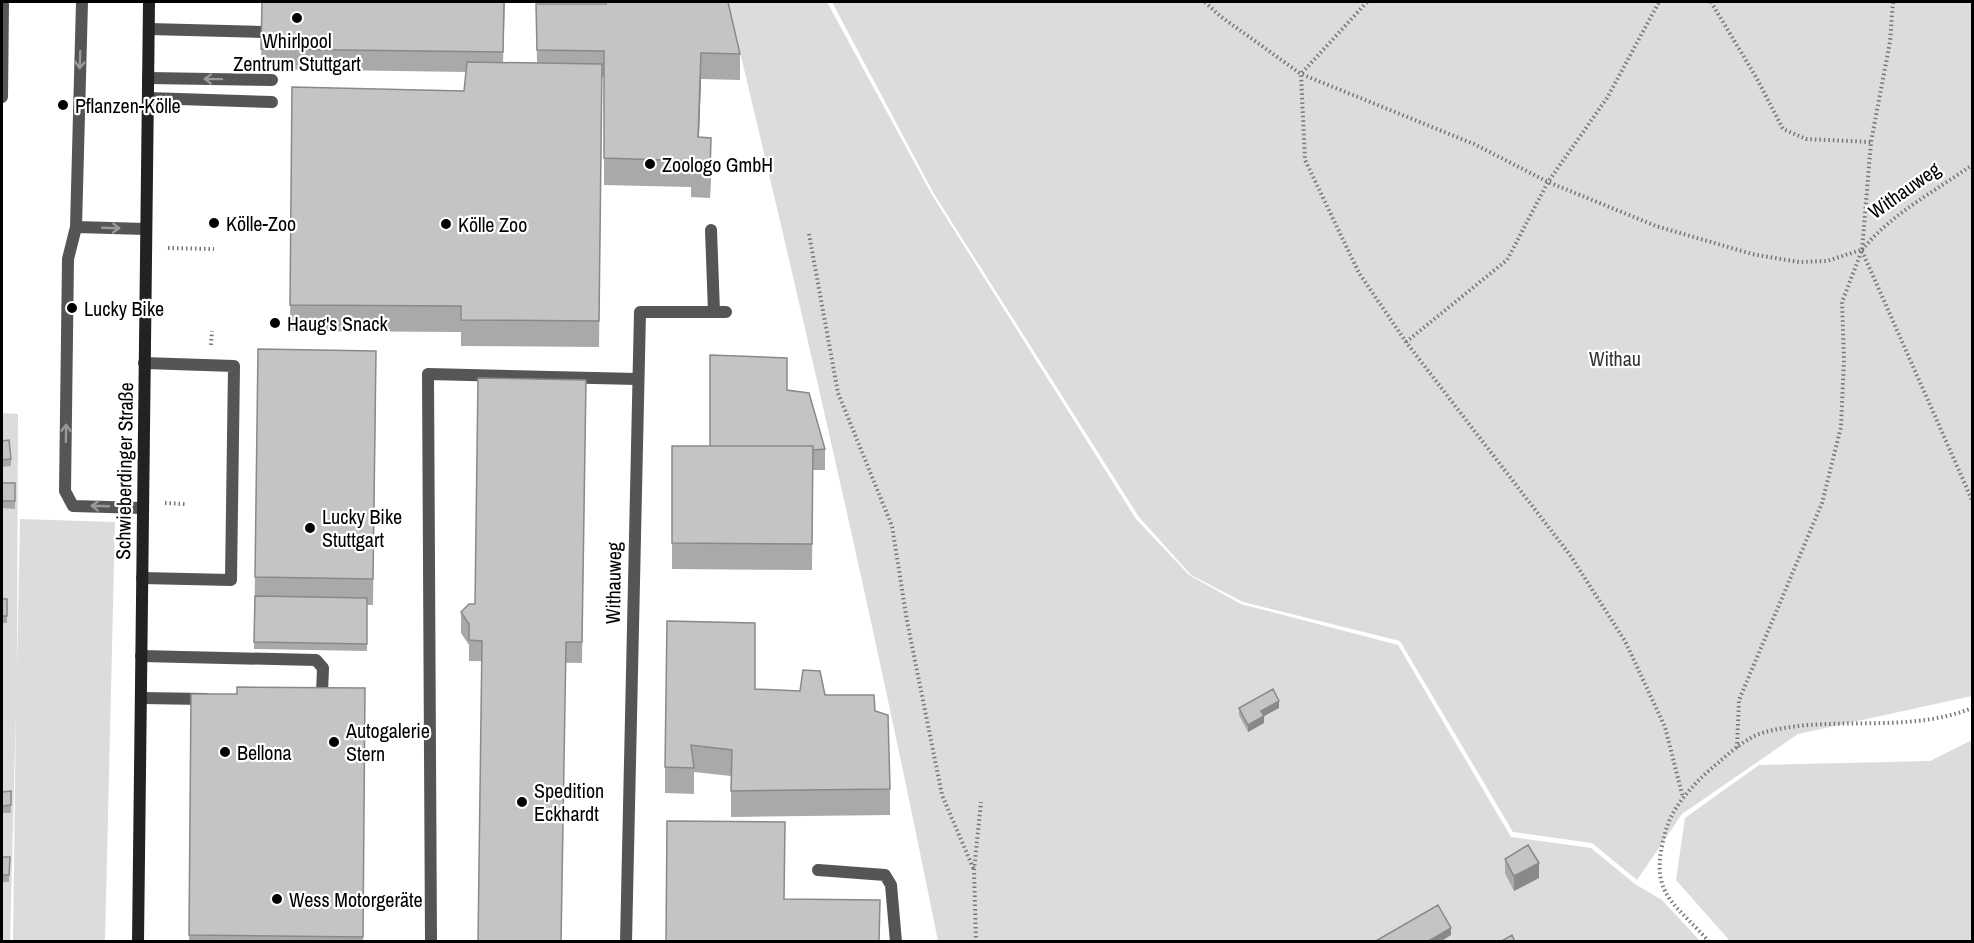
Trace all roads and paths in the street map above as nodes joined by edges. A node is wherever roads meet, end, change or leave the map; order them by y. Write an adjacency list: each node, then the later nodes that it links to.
1 (3, 2): 14 (street)
2 (82, 2): 20 (street, one-way to 20)
3 (149, 2): 9 (street, Schwieberdinger Straße)
4 (1205, 2): 11 (path)
5 (1367, 2): 11 (path)
6 (1659, 2): 19 (path)
7 (1711, 2): 17 (path)
8 (1893, 2): 17 (path)
9 (149, 28): 10 (street); 12 (street, Schwieberdinger Straße)
10 (261, 32)
11 (1301, 74): 19 (path); 29 (path)
12 (148, 78): 13 (street, one-way to 12); 15 (street, Schwieberdinger Straße)
13 (272, 80)
14 (2, 97)
15 (148, 98): 16 (street); 21 (street, Schwieberdinger Straße)
16 (272, 102)
17 (1871, 142): 26 (path)
18 (1972, 165): 26 (path, Withauweg)
19 (1548, 182): 26 (path); 29 (path)
20 (76, 227): 21 (street, one-way to 21); 33 (street, one-way to 20)
21 (147, 229): 24 (street, Schwieberdinger Straße)
22 (711, 230): 31 (street, Withauweg)
23 (809, 234): 44 (path)
24 (146, 248): 25 (path); 30 (street, Schwieberdinger Straße)
25 (214, 249)
26 (1862, 250): 32 (path); 40 (path)
27 (212, 331): 28 (path)
28 (211, 341)
29 (1406, 342): 41 (path)
30 (144, 363): 33 (street, Schwieberdinger Straße); 34 (street)
31 (637, 379): 46 (street); 47 (street, Withauweg)
32 (1972, 500)
33 (143, 508): 34 (street, Schwieberdinger Straße)
34 (142, 578): 35 (street, Schwieberdinger Straße)
35 (141, 656): 36 (street, Schwieberdinger Straße); 38 (street)
36 (141, 698): 37 (street); 45 (street, Schwieberdinger Straße)
37 (221, 699)
38 (302, 701)
39 (1972, 708): 40 (path)
40 (1737, 748): 41 (path)
41 (1683, 798): 50 (path)
42 (981, 802): 44 (path)
43 (818, 870): 48 (street)
44 (975, 870): 49 (path)
45 (138, 942)
46 (431, 942)
47 (626, 942)
48 (896, 942)
49 (976, 942)
50 (1709, 942)

